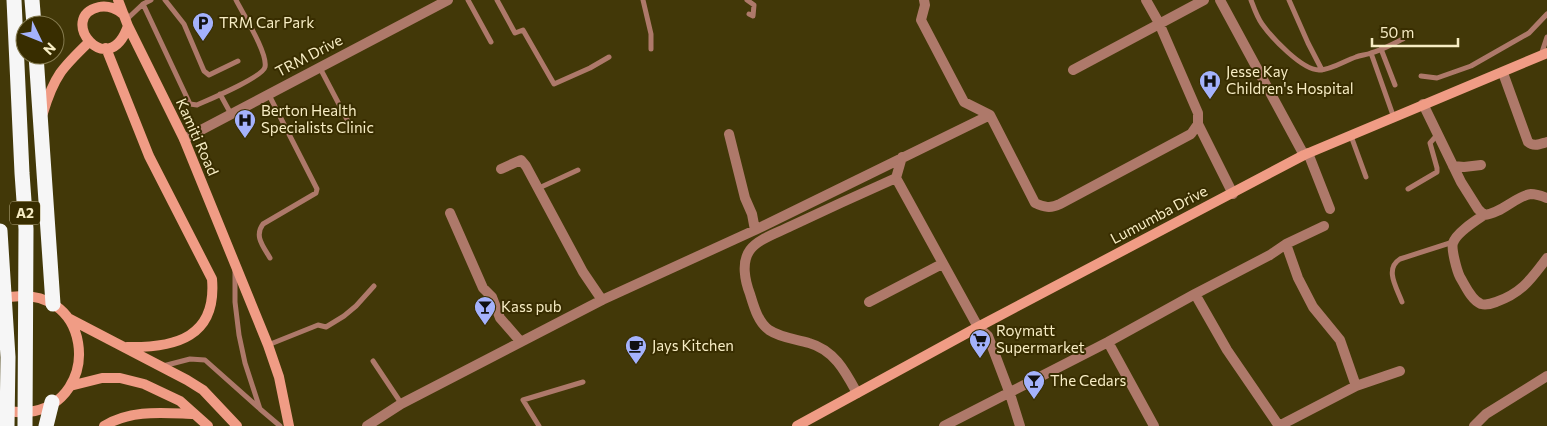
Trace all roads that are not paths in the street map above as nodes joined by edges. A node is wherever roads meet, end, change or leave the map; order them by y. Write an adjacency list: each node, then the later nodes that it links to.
1 (14, 0): 109 (highway, A2, bridge)
2 (32, 0): 21 (highway)
3 (118, 0): 22 (main road, Kamiti Road)
4 (151, 0): 18 (lane)
5 (165, 0): 34 (lane)
6 (236, 0): 42 (lane)
7 (448, 0): 36 (street, TRM Drive)
8 (468, 0): 27 (lane)
9 (498, 0): 33 (lane)
10 (643, 0): 30 (lane)
11 (747, 0): 19 (lane)
12 (924, 0): 46 (street)
13 (1146, 0): 23 (street)
14 (1204, 0): 23 (street)
15 (1220, 0): 56 (street)
16 (1251, 0): 38 (lane)
17 (1289, 0): 38 (lane)
18 (143, 4): 22 (lane); 42 (lane)
19 (749, 14)
20 (1547, 14): 40 (lane)
21 (33, 15)
22 (126, 21): 26 (main road); 28 (main road); 54 (main road, Kamiti Road)
23 (1159, 23): 37 (street); 48 (street)
24 (1547, 37): 32 (lane)
25 (1403, 39): 29 (lane)
26 (89, 42): 28 (main road); 49 (main road)
27 (491, 42)
28 (106, 48): 92 (main road)
29 (1381, 49): 31 (lane); 41 (lane)
30 (651, 50)
31 (1371, 53): 38 (lane); 47 (lane)
32 (1544, 55): 39 (main road, Lumumba Drive)
33 (609, 57)
34 (238, 61)
35 (37, 65): 49 (highway)
36 (320, 68): 43 (street, TRM Drive); 50 (lane)
37 (1072, 70)
38 (1322, 70)
39 (1503, 73): 44 (main road, Lumumba Drive); 55 (street)
40 (1421, 76)
41 (1395, 85)
42 (220, 94): 45 (lane)
43 (268, 94): 45 (street, TRM Drive); 76 (lane)
44 (1423, 104): 47 (main road, Lumumba Drive); 52 (street)
45 (231, 114): 54 (street, TRM Drive)
46 (990, 115): 48 (street); 57 (street)
47 (1394, 118): 53 (main road, Lumumba Drive)
48 (1198, 124): 66 (street)
49 (40, 125): 86 (highway)
50 (352, 129)
51 (729, 134): 72 (street)
52 (1438, 134): 59 (street); 65 (lane)
53 (1351, 136): 56 (main road, Lumumba Drive); 62 (lane)
54 (184, 139): 78 (main road, Kamiti Road)
55 (1547, 142)
56 (1306, 154): 66 (main road, Lumumba Drive); 68 (street)
57 (902, 157): 63 (street); 72 (street)
58 (1481, 165): 59 (street)
59 (1453, 166): 70 (street)
60 (501, 169): 64 (street)
61 (578, 170): 64 (lane)
62 (1366, 177)
63 (896, 178): 79 (street); 100 (street)
64 (538, 188): 83 (street)
65 (1408, 189)
66 (1233, 194): 88 (main road, Lumumba Drive)
67 (1547, 198): 70 (street)
68 (1330, 209)
69 (450, 213): 89 (street)
70 (1484, 215): 74 (street)
71 (1324, 226): 75 (street)
72 (755, 230): 83 (street)
73 (0, 231): 108 (highway, A2, bridge)
74 (1453, 242): 77 (street); 85 (lane)
75 (1286, 244): 81 (street); 99 (street)
76 (270, 258)
77 (1547, 258)
78 (235, 263): 91 (main road, Kamiti Road); 104 (lane, Kamiti Road)
79 (942, 264): 84 (street); 88 (street)
80 (374, 286): 91 (lane)
81 (1195, 294): 90 (street); 122 (street)
82 (0, 298): 86 (main road)
83 (602, 300): 89 (street)
84 (869, 302)
85 (1402, 302)
86 (53, 304): 87 (main road)
87 (68, 318): 92 (main road); 98 (main road)
88 (978, 327): 100 (main road, Lumumba Drive); 101 (street)
89 (520, 341): 103 (street)
90 (1108, 342): 101 (street); 121 (street)
91 (268, 345): 115 (main road, Kamiti Road)
92 (126, 347): 94 (main road)
93 (372, 361): 103 (lane)
94 (162, 366): 104 (lane); 113 (main road)
95 (1400, 371): 99 (street)
96 (1545, 381): 123 (street)
97 (583, 382): 117 (lane)
98 (70, 386): 102 (main road); 106 (main road)
99 (1356, 386): 122 (street)
100 (858, 393): 107 (main road, Lumumba Drive)
101 (1010, 394): 119 (street); 120 (street)
102 (52, 402): 105 (main road); 110 (highway)
103 (401, 404): 116 (street)
104 (260, 409): 114 (lane)
105 (0, 410)
106 (194, 414): 111 (main road); 112 (main road)
107 (811, 422): 118 (main road, Lumumba Drive)
108 (7, 426)
109 (25, 426)
110 (46, 426)
111 (104, 426)
112 (208, 426)
113 (237, 426)
114 (280, 426)
115 (289, 426)
116 (366, 426)
117 (539, 426)
118 (797, 426)
119 (944, 426)
120 (1020, 426)
121 (1154, 426)
122 (1278, 426)
123 (1474, 426)

